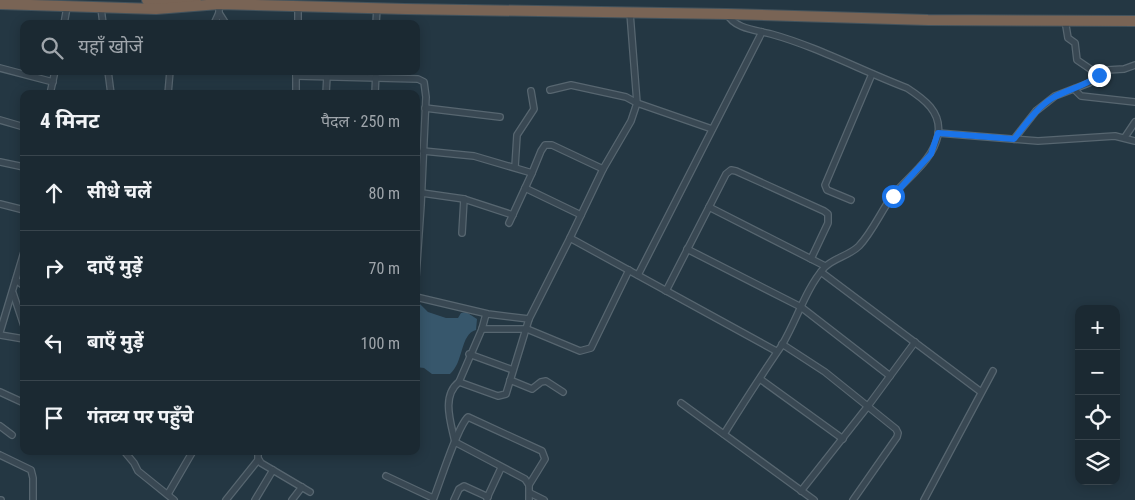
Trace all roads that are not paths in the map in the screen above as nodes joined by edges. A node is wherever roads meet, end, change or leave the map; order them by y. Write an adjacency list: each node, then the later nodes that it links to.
1 (147, 0): 4 (highway)
2 (311, 3): 5 (highway); 8 (highway)
3 (0, 4): 6 (highway)
4 (201, 4): 7 (highway); 9 (highway)
5 (298, 5): 9 (highway); 16 (street)
6 (67, 8): 7 (highway); 12 (street)
7 (101, 8): 13 (street)
8 (377, 8): 10 (highway); 17 (street)
9 (219, 9): 14 (street); 15 (street)
10 (630, 13): 11 (highway); 47 (street)
11 (726, 14): 18 (highway); 20 (street)
12 (65, 20)
13 (102, 20)
14 (215, 20)
15 (224, 20)
16 (298, 20)
17 (376, 20)
18 (1065, 20): 19 (highway); 34 (street)
19 (1135, 21)
20 (762, 32): 24 (street); 53 (street)
21 (1135, 65): 34 (street)
22 (0, 68): 23 (street)
23 (20, 73)
24 (872, 74): 54 (street); 67 (street)
25 (26, 75): 36 (street)
26 (54, 75): 36 (street)
27 (109, 75): 39 (street)
28 (170, 75): 40 (street)
29 (296, 75): 41 (street)
30 (317, 75): 35 (street)
31 (352, 75): 35 (street)
32 (376, 75): 43 (street)
33 (384, 75): 48 (street)
34 (1099, 75): 37 (street)
35 (327, 76): 42 (street)
36 (52, 82): 38 (street)
37 (1074, 89): 46 (street); 56 (street)
38 (51, 90)
39 (110, 90)
40 (168, 90)
41 (296, 90)
42 (326, 90)
43 (375, 90)
44 (550, 90): 47 (street)
45 (531, 91): 61 (street)
46 (1135, 102)
47 (636, 103): 53 (street); 62 (street)
48 (425, 108): 49 (street); 58 (street)
49 (500, 118)
50 (0, 120): 52 (street)
51 (1135, 122): 55 (street)
52 (20, 126)
53 (712, 129): 82 (street)
54 (938, 133): 56 (street); 79 (street)
55 (1125, 137): 56 (street); 57 (street)
56 (1014, 139)
57 (1135, 141)
58 (423, 151): 61 (street); 65 (street)
59 (0, 162): 60 (street)
60 (20, 166)
61 (515, 167): 63 (street)
62 (603, 169): 63 (street); 72 (street)
63 (532, 173): 64 (street)
64 (525, 188): 71 (street); 72 (street)
65 (420, 189): 66 (street)
66 (464, 199): 71 (street); 74 (street)
67 (851, 200)
68 (0, 204): 70 (street)
69 (709, 207): 76 (street); 77 (street); 77 (street)
70 (20, 209)
71 (513, 215): 73 (street)
72 (581, 215): 75 (street)
73 (509, 223)
74 (462, 233)
75 (570, 238): 80 (street); 91 (street)
76 (687, 249): 85 (street); 88 (street)
77 (812, 259): 79 (street)
78 (20, 266): 83 (street)
79 (826, 266): 81 (street)
80 (629, 270): 82 (street); 93 (street)
81 (821, 272): 88 (street); 96 (street)
82 (638, 275): 85 (street)
83 (16, 280): 84 (street); 86 (street)
84 (20, 283)
85 (666, 290): 98 (street)
86 (13, 292): 89 (street); 94 (street)
87 (420, 298): 90 (street)
88 (802, 307): 97 (street); 102 (street)
89 (20, 314)
90 (486, 314): 91 (street); 92 (street)
91 (529, 319): 93 (street)
92 (482, 329): 93 (street); 99 (street)
93 (527, 329): 100 (street)
94 (0, 334): 95 (street)
95 (20, 338)
96 (915, 342): 102 (street); 108 (street)
97 (782, 344): 98 (street); 111 (street)
98 (776, 352): 103 (street)
99 (470, 354): 100 (street); 105 (street)
100 (513, 370): 104 (street)
101 (992, 371): 108 (street)
102 (890, 376): 111 (street)
103 (760, 379): 113 (street); 115 (street)
104 (510, 380): 105 (street); 107 (street)
105 (459, 382): 116 (street)
106 (0, 392): 109 (street)
107 (563, 392)
108 (981, 392): 143 (street)
109 (20, 401)
110 (681, 403): 113 (street)
111 (868, 406): 115 (street); 142 (street)
112 (0, 426): 114 (street)
113 (724, 434): 127 (street)
114 (12, 435)
115 (842, 439): 127 (street)
116 (455, 442): 122 (street); 125 (street); 132 (street)
117 (0, 455): 133 (street)
118 (128, 455): 130 (street)
119 (190, 455): 130 (street)
120 (258, 455): 121 (street)
121 (258, 460): 123 (street); 135 (street)
122 (501, 468): 125 (street); 131 (street)
123 (273, 470): 126 (street); 136 (street)
124 (386, 476): 132 (street)
125 (529, 485): 129 (street)
126 (302, 487): 128 (street); 137 (street)
127 (802, 491): 141 (street)
128 (310, 492)
129 (530, 493): 139 (street); 140 (street)
130 (168, 494): 134 (street)
131 (487, 498): 138 (street)
132 (433, 499)
133 (33, 500)
134 (174, 500)
135 (226, 500)
136 (254, 500)
137 (292, 500)
138 (454, 500)
139 (529, 500)
140 (544, 500)
141 (814, 500)
142 (853, 500)
143 (924, 500)

